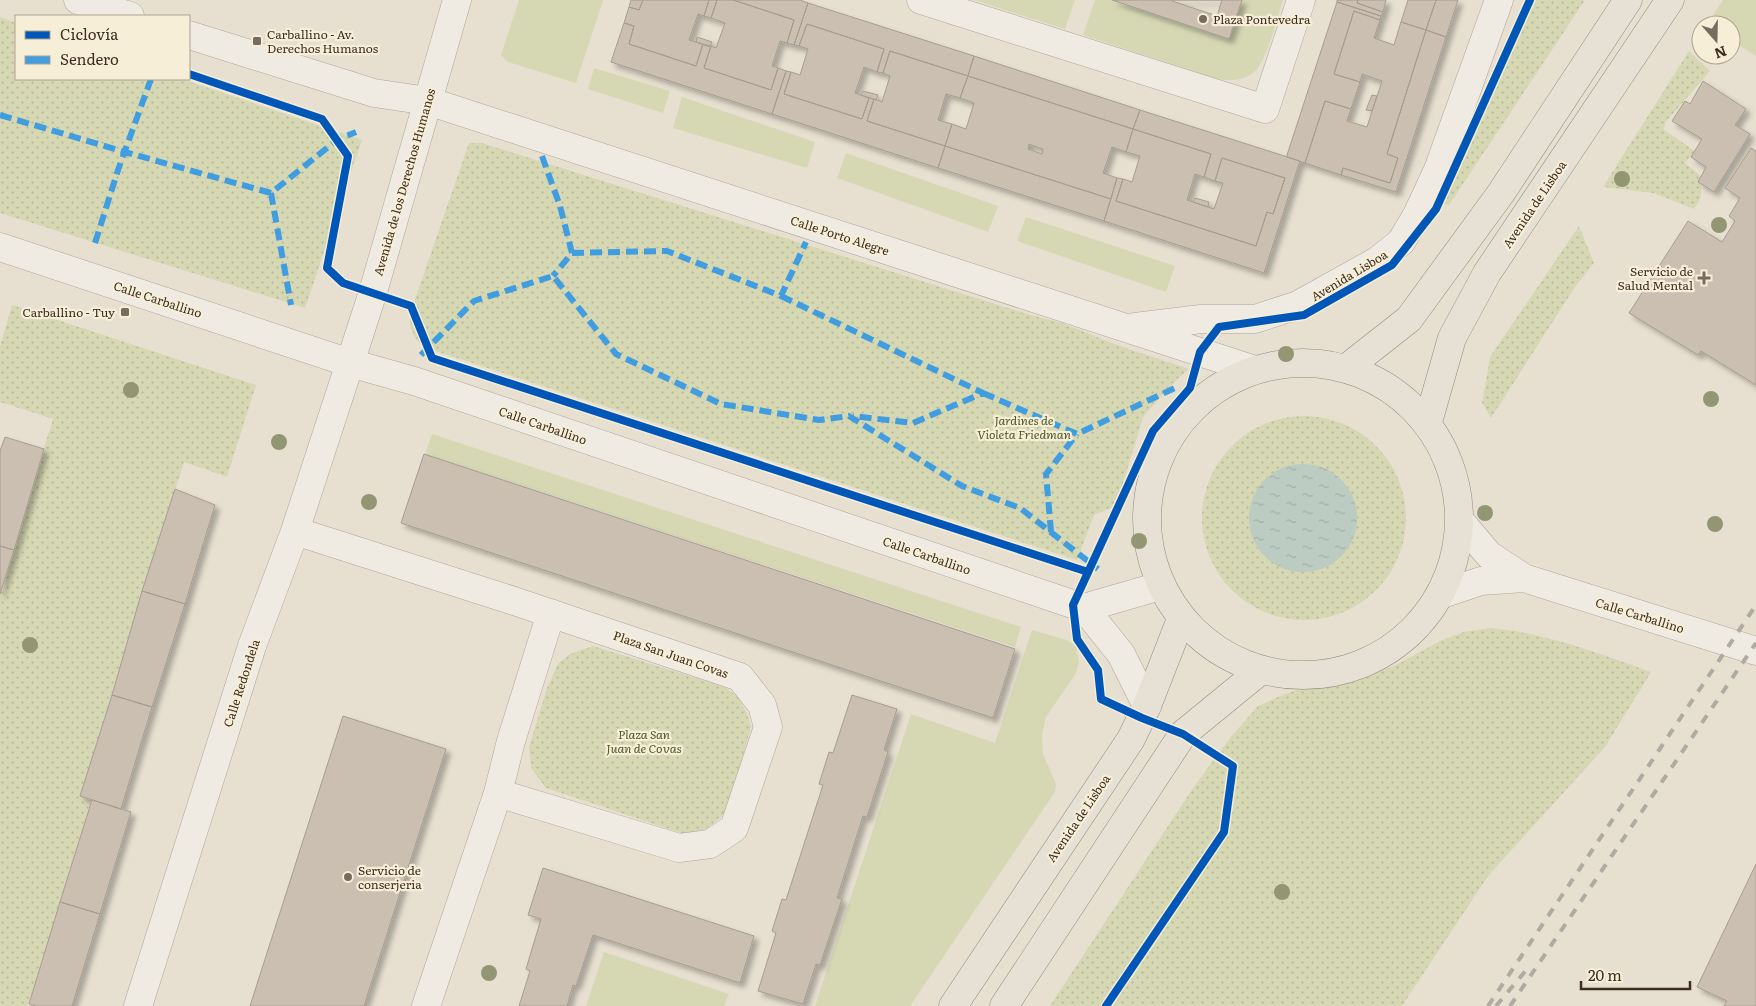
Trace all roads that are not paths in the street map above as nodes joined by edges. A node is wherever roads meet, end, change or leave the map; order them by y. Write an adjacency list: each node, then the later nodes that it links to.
1 (78, 0): 8 (street)
2 (457, 0): 10 (street, Avenida de los Derechos Humanos)
3 (921, 0): 4 (street)
4 (1301, 0)
5 (1499, 0): 12 (street, Avenida Lisboa)
6 (1628, 0): 14 (main road)
7 (1670, 0): 16 (main road, Avenida de Lisboa)
8 (127, 15)
9 (190, 35): 10 (street)
10 (428, 100): 12 (street, Calle Porto Alegre); 13 (street, Avenida de los Derechos Humanos)
11 (0, 247): 13 (street, Calle Carballino)
12 (1126, 328): 15 (street, Calle Porto Alegre)
13 (350, 363): 18 (street, Calle Redondela); 22 (street, Calle Carballino)
14 (1348, 367): 15 (main road); 16 (main road)
15 (1252, 369): 20 (main road)
16 (1428, 422): 17 (main road)
17 (1461, 522): 19 (street, Calle Carballino); 21 (main road)
18 (296, 531): 23 (street, Plaza San Juan Covas); 29 (street, Calle Redondela)
19 (1524, 578): 21 (street, Calle Carballino); 25 (street, Calle Carballino)
20 (1160, 586): 22 (street); 24 (main road)
21 (1442, 594): 26 (main road)
22 (1084, 608): 27 (street)
23 (551, 613): 28 (street); 28 (street, Plaza San Juan Covas)
24 (1181, 619): 26 (main road); 27 (main road, Avenida de Lisboa)
25 (1756, 651)
26 (1260, 670): 32 (main road)
27 (1147, 706): 31 (main road, Avenida de Lisboa)
28 (498, 794): 30 (street)
29 (138, 1006)
30 (426, 1006)
31 (953, 1006)
32 (1004, 1006)

